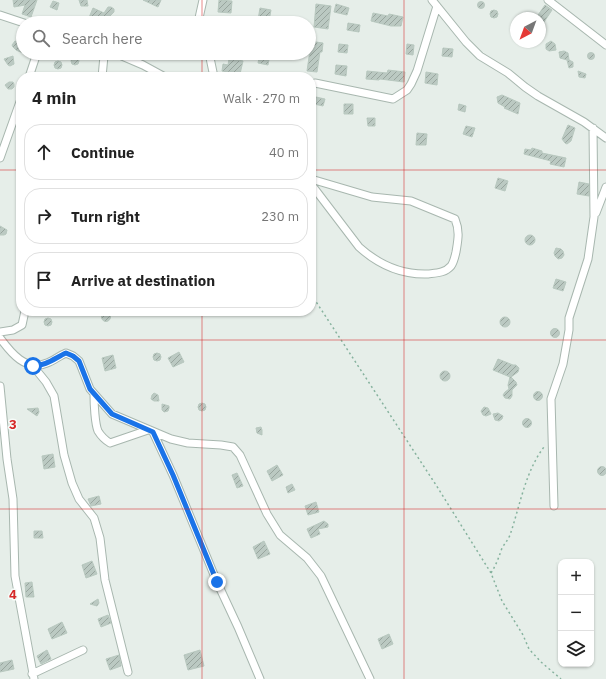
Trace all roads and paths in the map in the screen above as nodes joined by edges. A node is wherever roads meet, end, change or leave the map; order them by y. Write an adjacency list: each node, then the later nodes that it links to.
1 (203, 0): 6 (street)
2 (432, 0): 4 (street)
3 (548, 0): 8 (street)
4 (437, 6): 17 (street); 19 (street)
5 (0, 15): 7 (street)
6 (199, 16)
7 (16, 20)
8 (606, 45)
9 (35, 60): 13 (street)
10 (103, 60): 14 (street)
11 (133, 60): 15 (street)
12 (210, 60): 16 (street)
13 (31, 72)
14 (102, 72)
15 (156, 72)
16 (213, 72)
17 (316, 83)
18 (16, 113): 21 (street)
19 (593, 128): 20 (street); 25 (street)
20 (606, 138)
21 (0, 158)
22 (316, 180): 24 (street)
23 (606, 187): 25 (street)
24 (316, 191)
25 (594, 217): 34 (street)
26 (316, 302): 36 (path)
27 (24, 316): 28 (street)
28 (0, 332)
29 (0, 338): 30 (street)
30 (33, 366): 32 (street); 38 (street)
31 (0, 386): 39 (street)
32 (94, 395): 33 (street); 33 (street)
33 (151, 431): 40 (street); 41 (street)
34 (552, 438): 35 (street); 36 (path)
35 (554, 506)
36 (491, 574): 42 (path)
37 (83, 650): 39 (street)
38 (128, 672)
39 (33, 676)
40 (260, 679)
41 (370, 679)
42 (561, 679)

